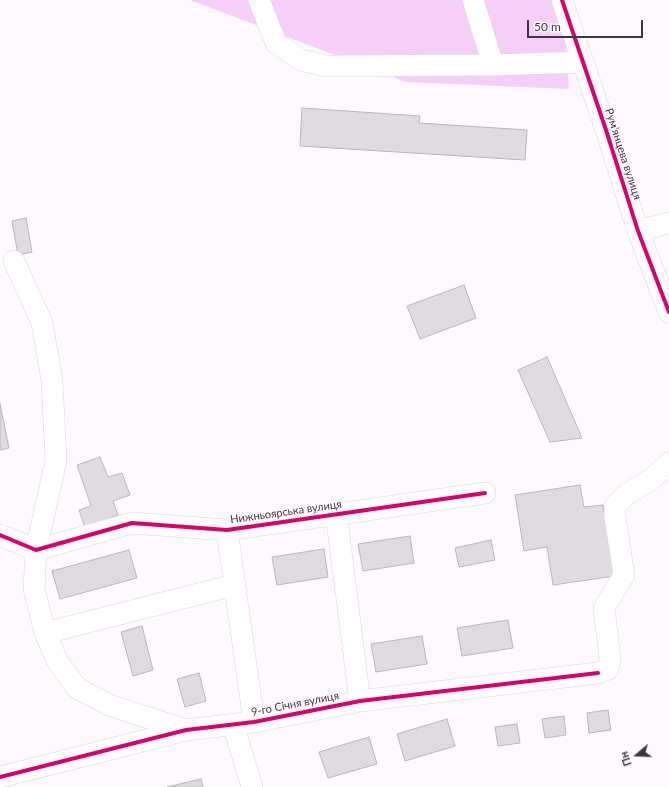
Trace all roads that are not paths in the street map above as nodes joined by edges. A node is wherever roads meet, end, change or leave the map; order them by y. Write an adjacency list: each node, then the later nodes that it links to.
1 (259, 0): 5 (street)
2 (473, 0): 5 (street)
3 (562, 0): 4 (street, Рум’янцева вулиця)
4 (583, 62): 5 (street); 7 (street, Рум’янцева вулиця)
5 (493, 65)
6 (669, 223): 7 (street)
7 (638, 231): 9 (street, Рум’янцева вулиця)
8 (14, 261): 15 (street)
9 (669, 312)
10 (669, 463): 18 (street, 9-го Січня вулиця)
11 (485, 493): 12 (street, Нижньоярська вулиця)
12 (336, 513): 13 (street, Нижньоярська вулиця); 18 (street)
13 (227, 530): 15 (street, Нижньоярська вулиця); 16 (street)
14 (0, 535): 15 (street)
15 (36, 550): 17 (street)
16 (234, 586): 17 (street); 19 (street)
17 (45, 632): 21 (street)
18 (360, 701): 19 (street, 9-го Січня вулиця)
19 (254, 722): 20 (street, 9-го Січня вулиця)
20 (233, 724): 21 (street, 9-го Січня вулиця); 23 (street)
21 (186, 730): 22 (street, 9-го Січня вулиця)
22 (0, 777)
23 (252, 787)

